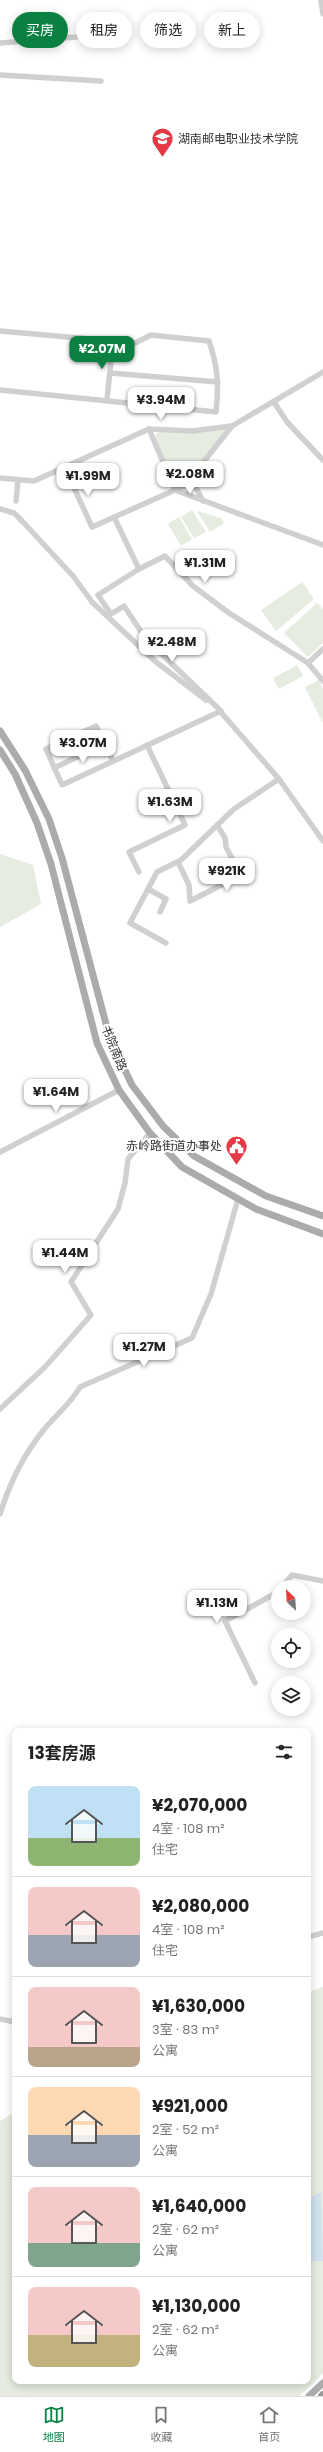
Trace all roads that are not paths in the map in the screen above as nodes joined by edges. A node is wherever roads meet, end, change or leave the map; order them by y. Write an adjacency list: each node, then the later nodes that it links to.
1 (321, 0): 2 (street)
2 (323, 14)
3 (76, 37): 4 (street)
4 (0, 43)
5 (0, 75): 6 (street)
6 (101, 81)
7 (0, 331): 8 (street)
8 (113, 341): 10 (street); 11 (street)
9 (323, 372): 14 (street)
10 (110, 373): 11 (street); 13 (street)
11 (218, 382): 13 (street)
12 (0, 390): 13 (street)
13 (107, 400)
14 (274, 402): 15 (street); 17 (street)
15 (232, 426): 16 (street); 21 (street)
16 (149, 429): 18 (street); 22 (street)
17 (323, 460)
18 (65, 468): 20 (street); 26 (street)
19 (0, 478): 20 (street)
20 (18, 480): 23 (street)
21 (193, 482): 22 (street); 24 (street)
22 (175, 490): 24 (street); 26 (street)
23 (16, 501)
24 (203, 501): 27 (street)
25 (0, 509): 32 (street)
26 (114, 517): 28 (street)
27 (323, 545)
28 (140, 569): 30 (street); 32 (street)
29 (323, 649): 30 (street)
30 (308, 663): 31 (street)
31 (323, 681)
32 (221, 711): 35 (street); 39 (street)
33 (0, 731): 52 (main road, 书院南路)
34 (105, 744): 37 (street); 38 (street); 38 (street)
35 (147, 745): 37 (street); 44 (street)
36 (0, 750): 48 (main road, 书院南路)
37 (113, 760): 38 (street)
38 (54, 768)
39 (279, 779): 40 (street); 41 (street)
40 (217, 825): 43 (street); 43 (street)
41 (321, 834): 42 (street)
42 (323, 841)
43 (178, 862): 45 (street)
44 (139, 872)
45 (148, 889): 46 (street); 47 (street)
46 (160, 912)
47 (166, 943)
48 (119, 1090): 49 (main road, 书院南路); 50 (street)
49 (150, 1133): 51 (main road, 书院南路); 54 (street)
50 (0, 1152)
51 (238, 1199): 53 (main road, 书院南路); 55 (street)
52 (323, 1216)
53 (323, 1234)
54 (0, 1409)
55 (0, 1514)
56 (287, 1580): 57 (street)
57 (323, 1581)
58 (271, 1596): 59 (street)
59 (255, 1683)
60 (323, 1933): 61 (street)
61 (311, 1936)
62 (0, 2019): 63 (street)
63 (12, 2021)
64 (323, 2383): 65 (main road)
65 (309, 2396)

